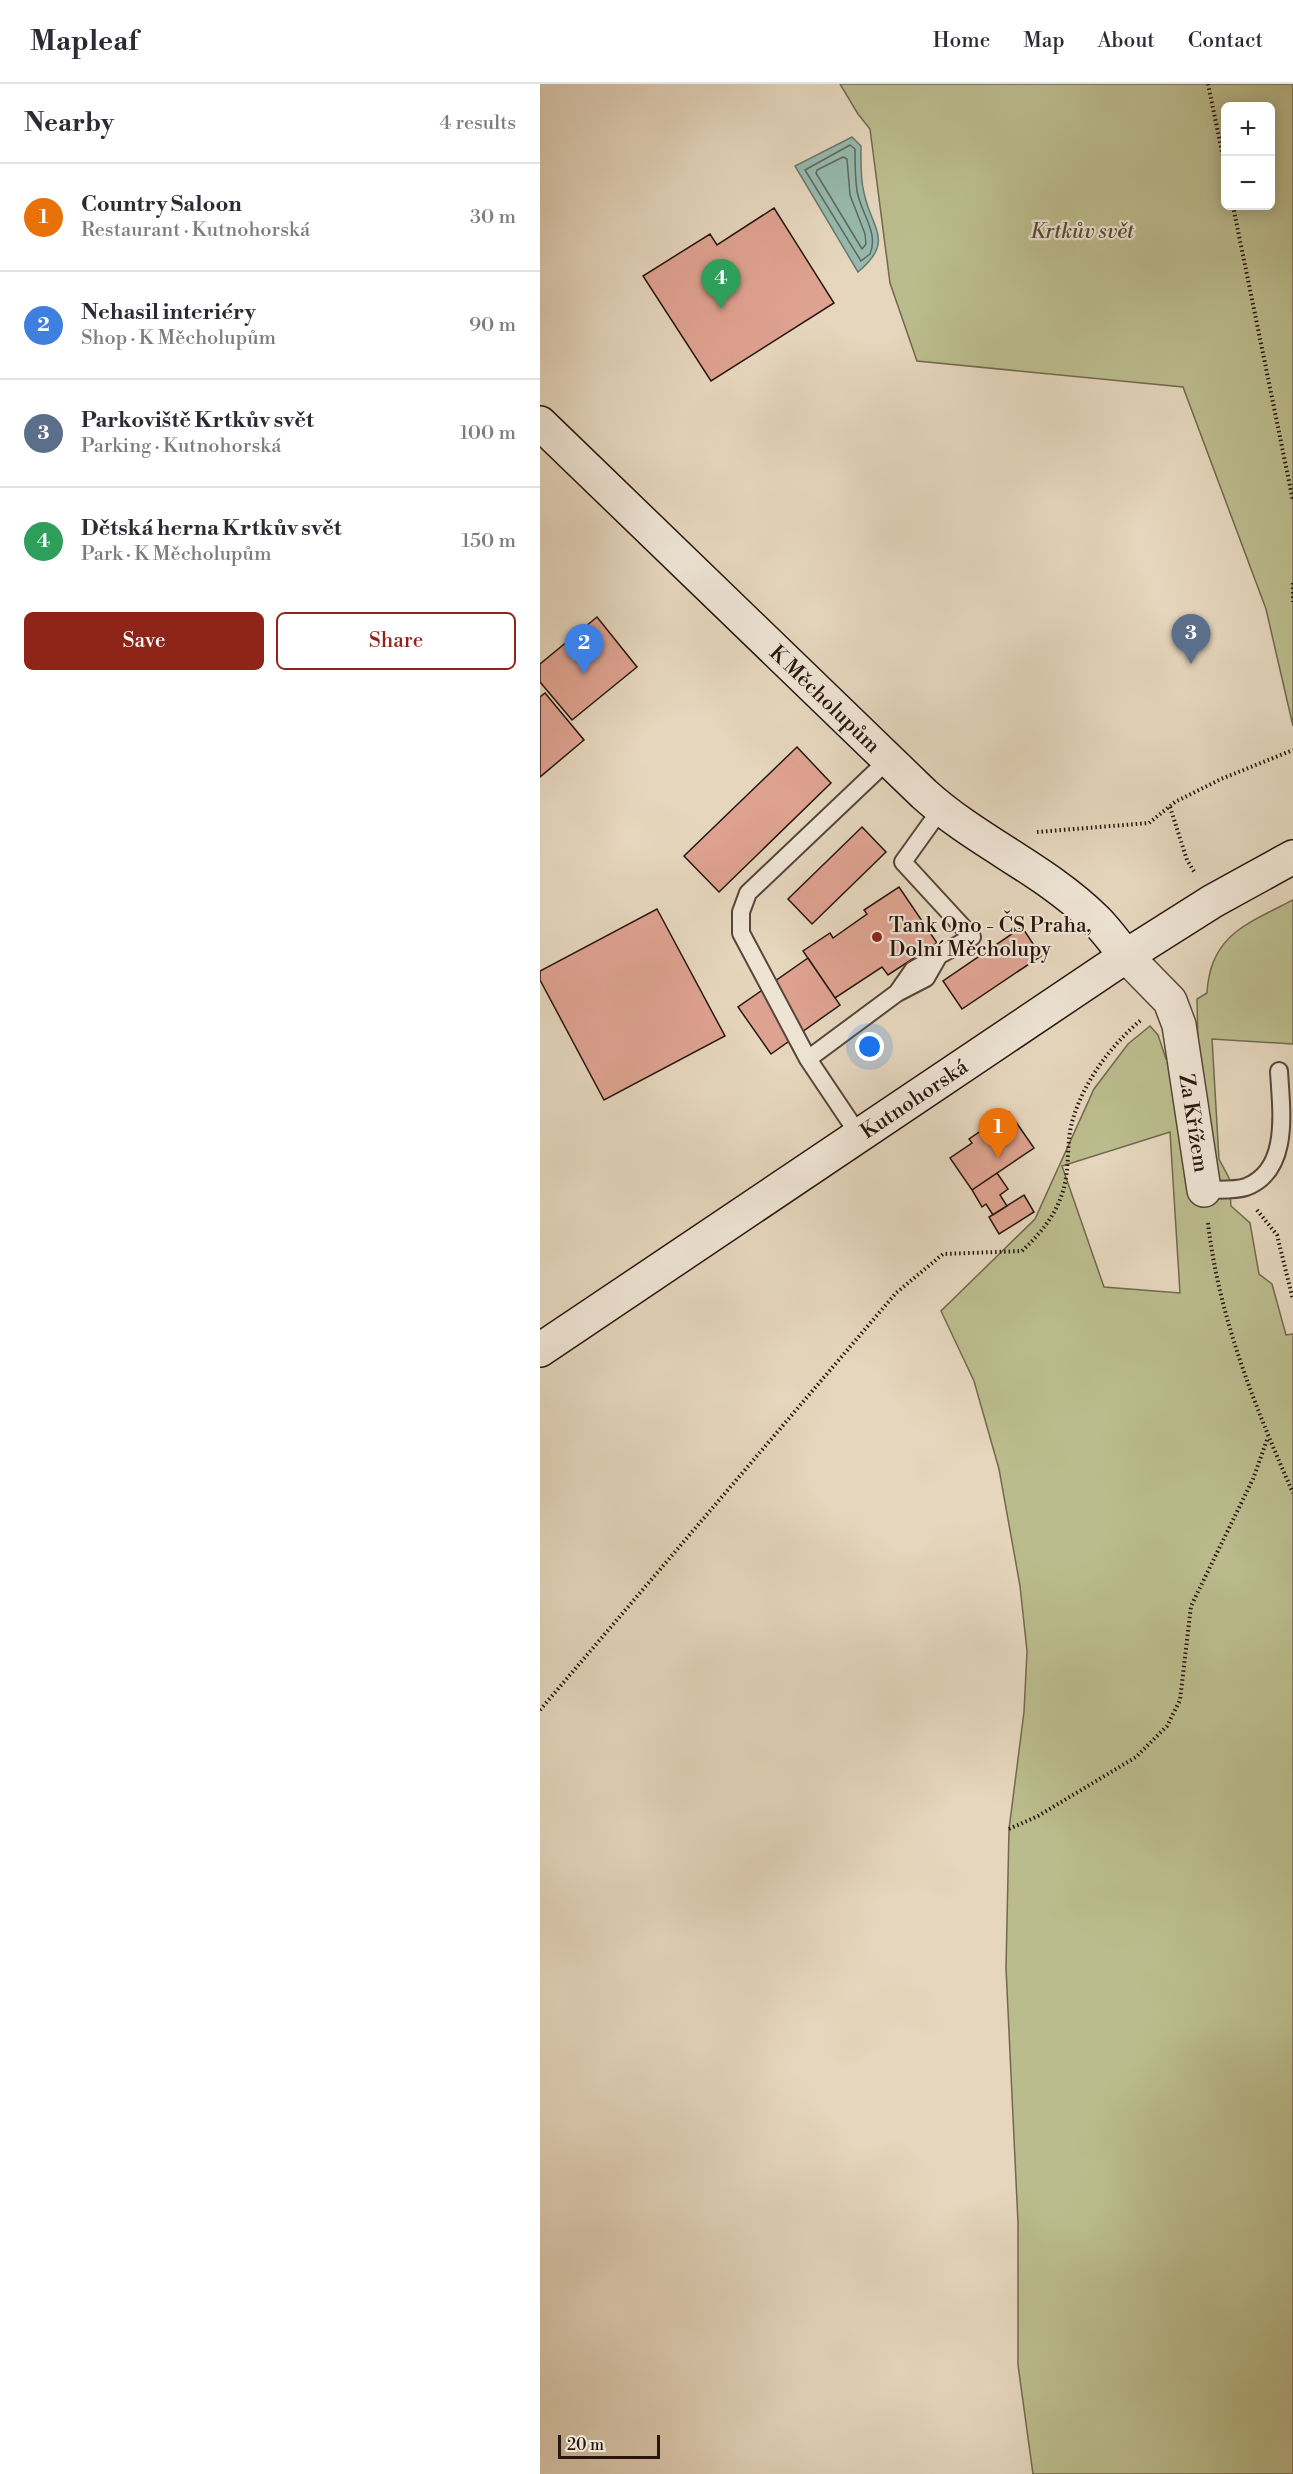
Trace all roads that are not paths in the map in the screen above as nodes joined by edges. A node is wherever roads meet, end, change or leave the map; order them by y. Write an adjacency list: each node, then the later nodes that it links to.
1 (540, 423): 2 (street, K Měcholupům)
2 (888, 760): 3 (street, K Měcholupům); 6 (lane)
3 (940, 809): 5 (street, K Měcholupům); 6 (lane)
4 (1293, 857): 5 (street, Kutnohorská)
5 (1126, 956): 8 (street, Kutnohorská); 9 (street, Za Křížem)
6 (808, 1059): 8 (lane)
7 (1279, 1071): 9 (lane)
8 (859, 1135): 10 (street, Kutnohorská)
9 (1204, 1190)
10 (540, 1350)

